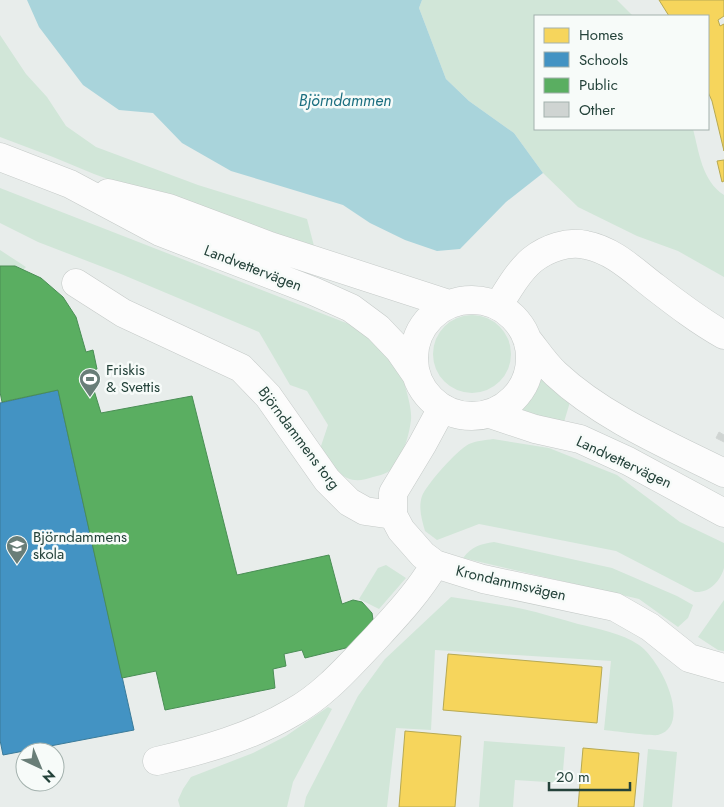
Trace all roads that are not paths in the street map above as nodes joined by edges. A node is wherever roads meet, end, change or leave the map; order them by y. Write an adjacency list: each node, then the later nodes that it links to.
1 (0, 157): 2 (street, Landvettervägen)
2 (70, 184): 4 (street, Landvettervägen); 8 (street, Landvettervägen)
3 (76, 283): 13 (street, Björndammens torg)
4 (449, 304): 5 (street); 8 (street)
5 (498, 306): 6 (street); 7 (street)
6 (724, 336)
7 (527, 339): 10 (street); 11 (street)
8 (416, 376): 9 (street)
9 (442, 408): 10 (street); 13 (street)
10 (490, 414): 12 (street, Landvettervägen)
11 (724, 473)
12 (724, 513)
13 (393, 515): 14 (street, Krondammsvägen)
14 (435, 564): 15 (street, Krondammsvägen); 16 (street)
15 (724, 668)
16 (157, 761)

